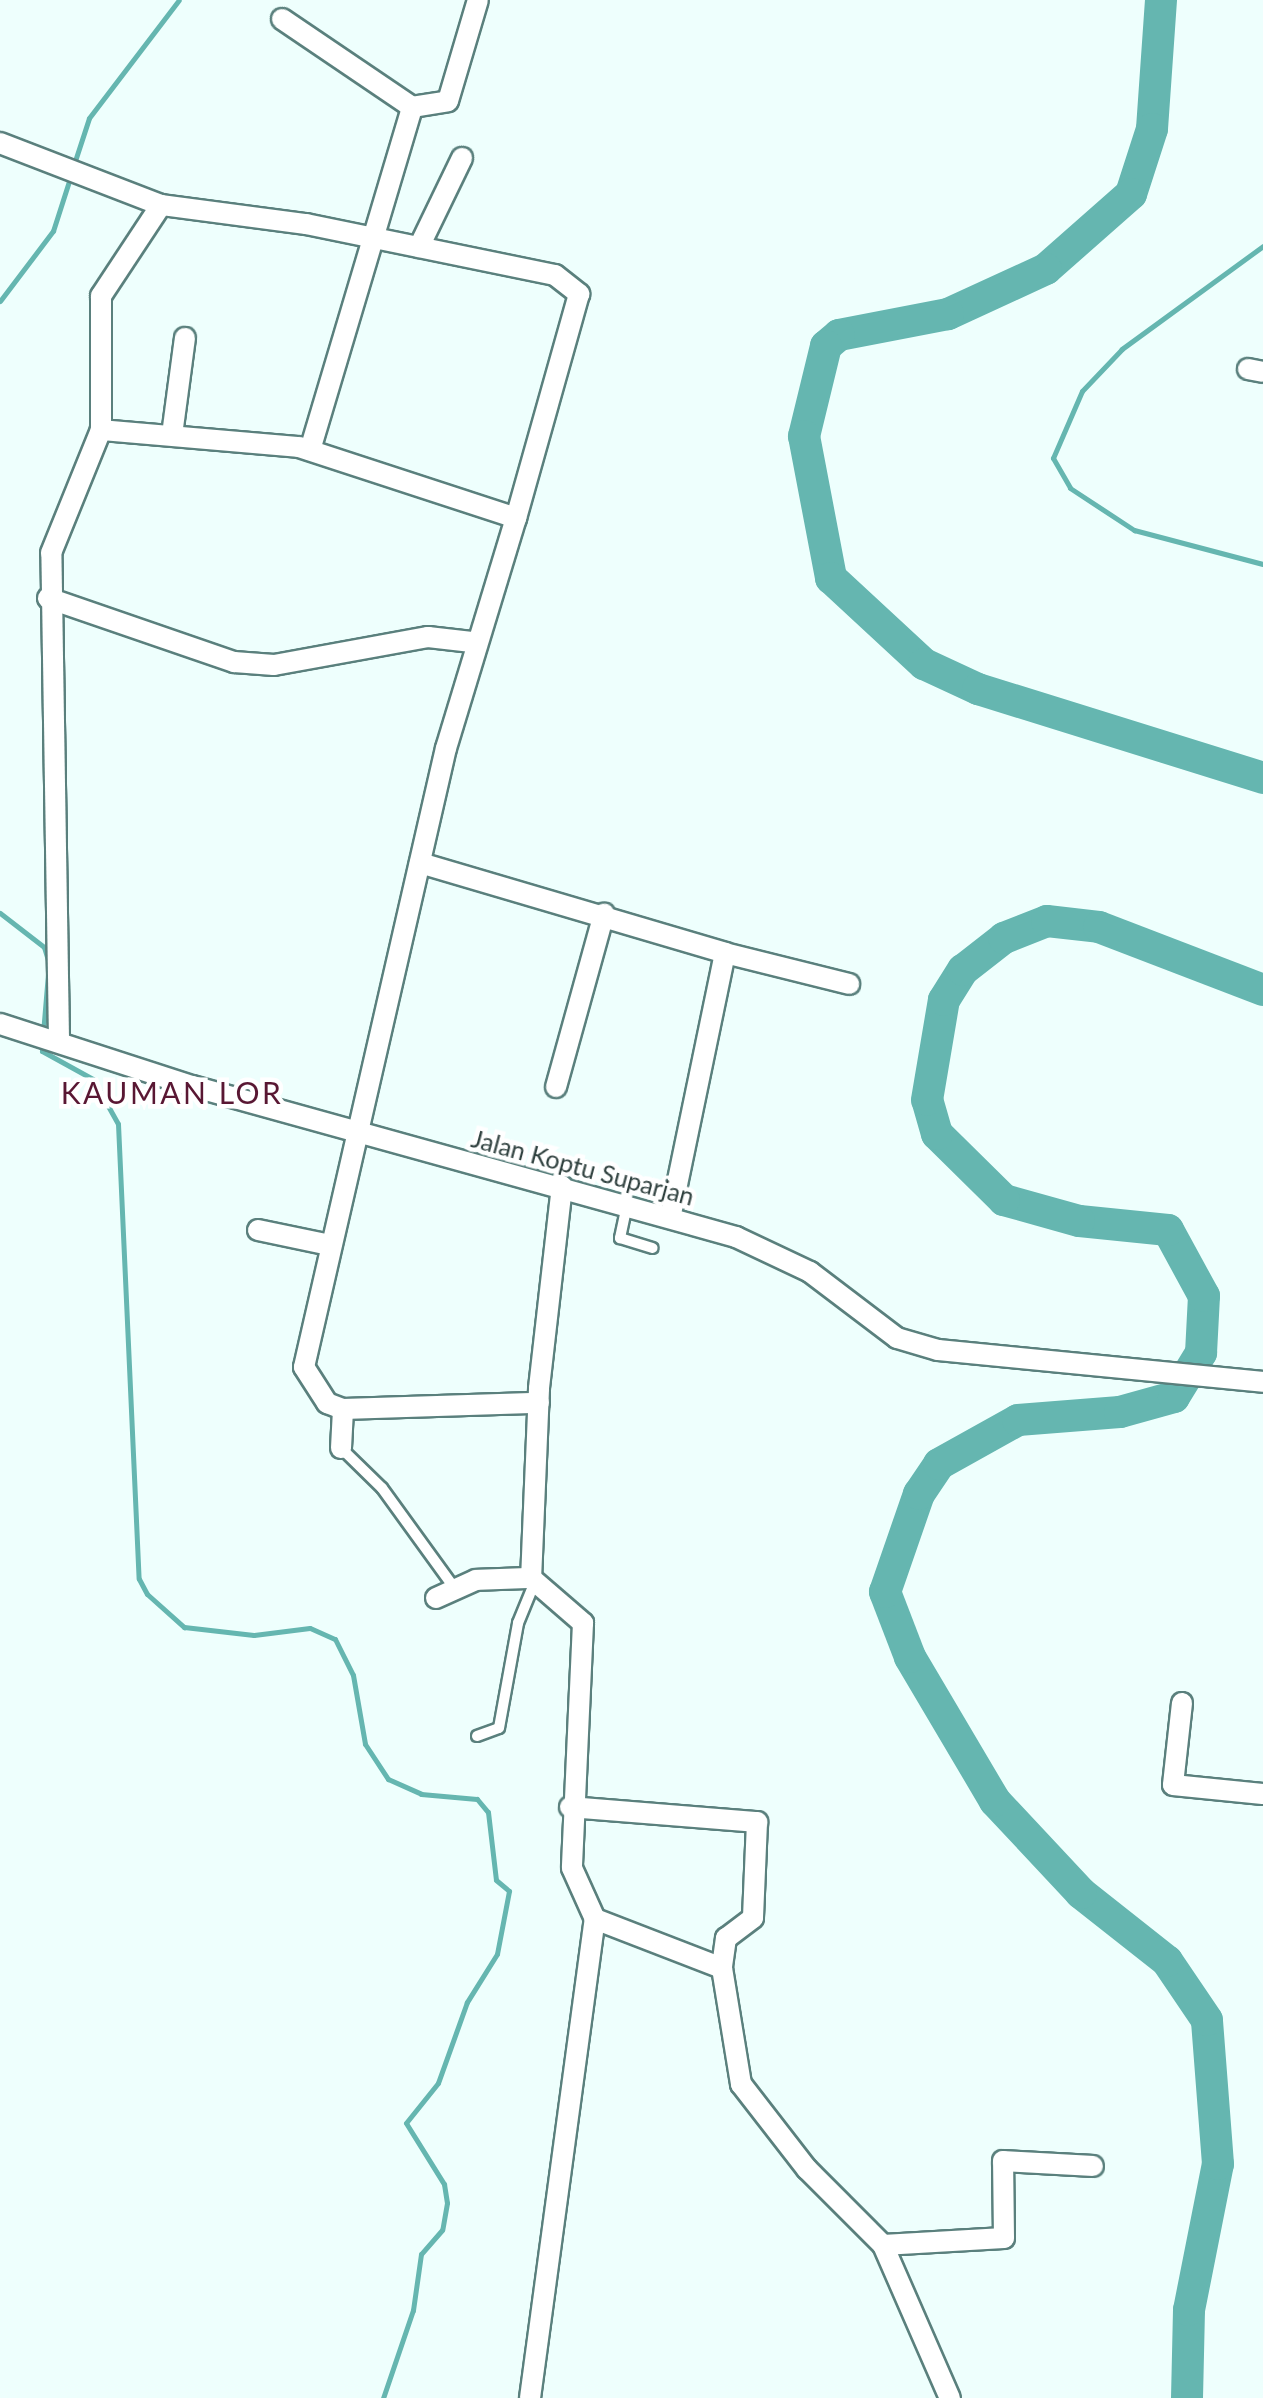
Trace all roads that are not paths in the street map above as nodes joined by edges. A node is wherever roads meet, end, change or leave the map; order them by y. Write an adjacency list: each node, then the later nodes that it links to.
1 (478, 0): 3 (street)
2 (282, 19): 3 (street)
3 (412, 107): 7 (street)
4 (0, 142): 6 (street)
5 (462, 158): 8 (street)
6 (160, 205): 7 (street); 10 (street)
7 (370, 236): 8 (street); 12 (street)
8 (420, 247): 13 (street)
9 (185, 338): 11 (street)
10 (101, 430): 11 (street); 14 (street)
11 (172, 435): 12 (street)
12 (310, 450): 13 (street)
13 (516, 518): 15 (street)
14 (48, 598): 15 (street); 21 (street)
15 (472, 642): 16 (street)
16 (420, 863): 17 (street); 23 (street)
17 (604, 914): 18 (street); 22 (street)
18 (724, 953): 19 (street); 26 (street)
19 (849, 984)
20 (0, 1024): 21 (street, Jalan Koptu Suparjan)
21 (56, 1038): 23 (street, Jalan Koptu Suparjan)
22 (556, 1087)
23 (354, 1132): 24 (street, Jalan Koptu Suparjan); 28 (street)
24 (562, 1186): 25 (street, Jalan Koptu Suparjan); 31 (street)
25 (627, 1204): 26 (street, Jalan Koptu Suparjan); 29 (lane)
26 (671, 1214): 30 (street, Jalan Koptu Suparjan)
27 (258, 1230): 28 (street)
28 (330, 1245): 32 (street)
29 (652, 1248)
30 (1263, 1382)
31 (539, 1403): 32 (street); 34 (street)
32 (343, 1409): 33 (street)
33 (341, 1448): 35 (lane)
34 (532, 1581): 35 (street); 37 (lane); 39 (street)
35 (445, 1593)
36 (1182, 1703): 38 (street)
37 (477, 1736)
38 (1263, 1794)
39 (570, 1807): 40 (street); 41 (street)
40 (595, 1920): 41 (street); 44 (street)
41 (722, 1968): 43 (street)
42 (1094, 2166): 43 (street)
43 (883, 2246): 45 (street)
44 (530, 2398)
45 (950, 2398)

